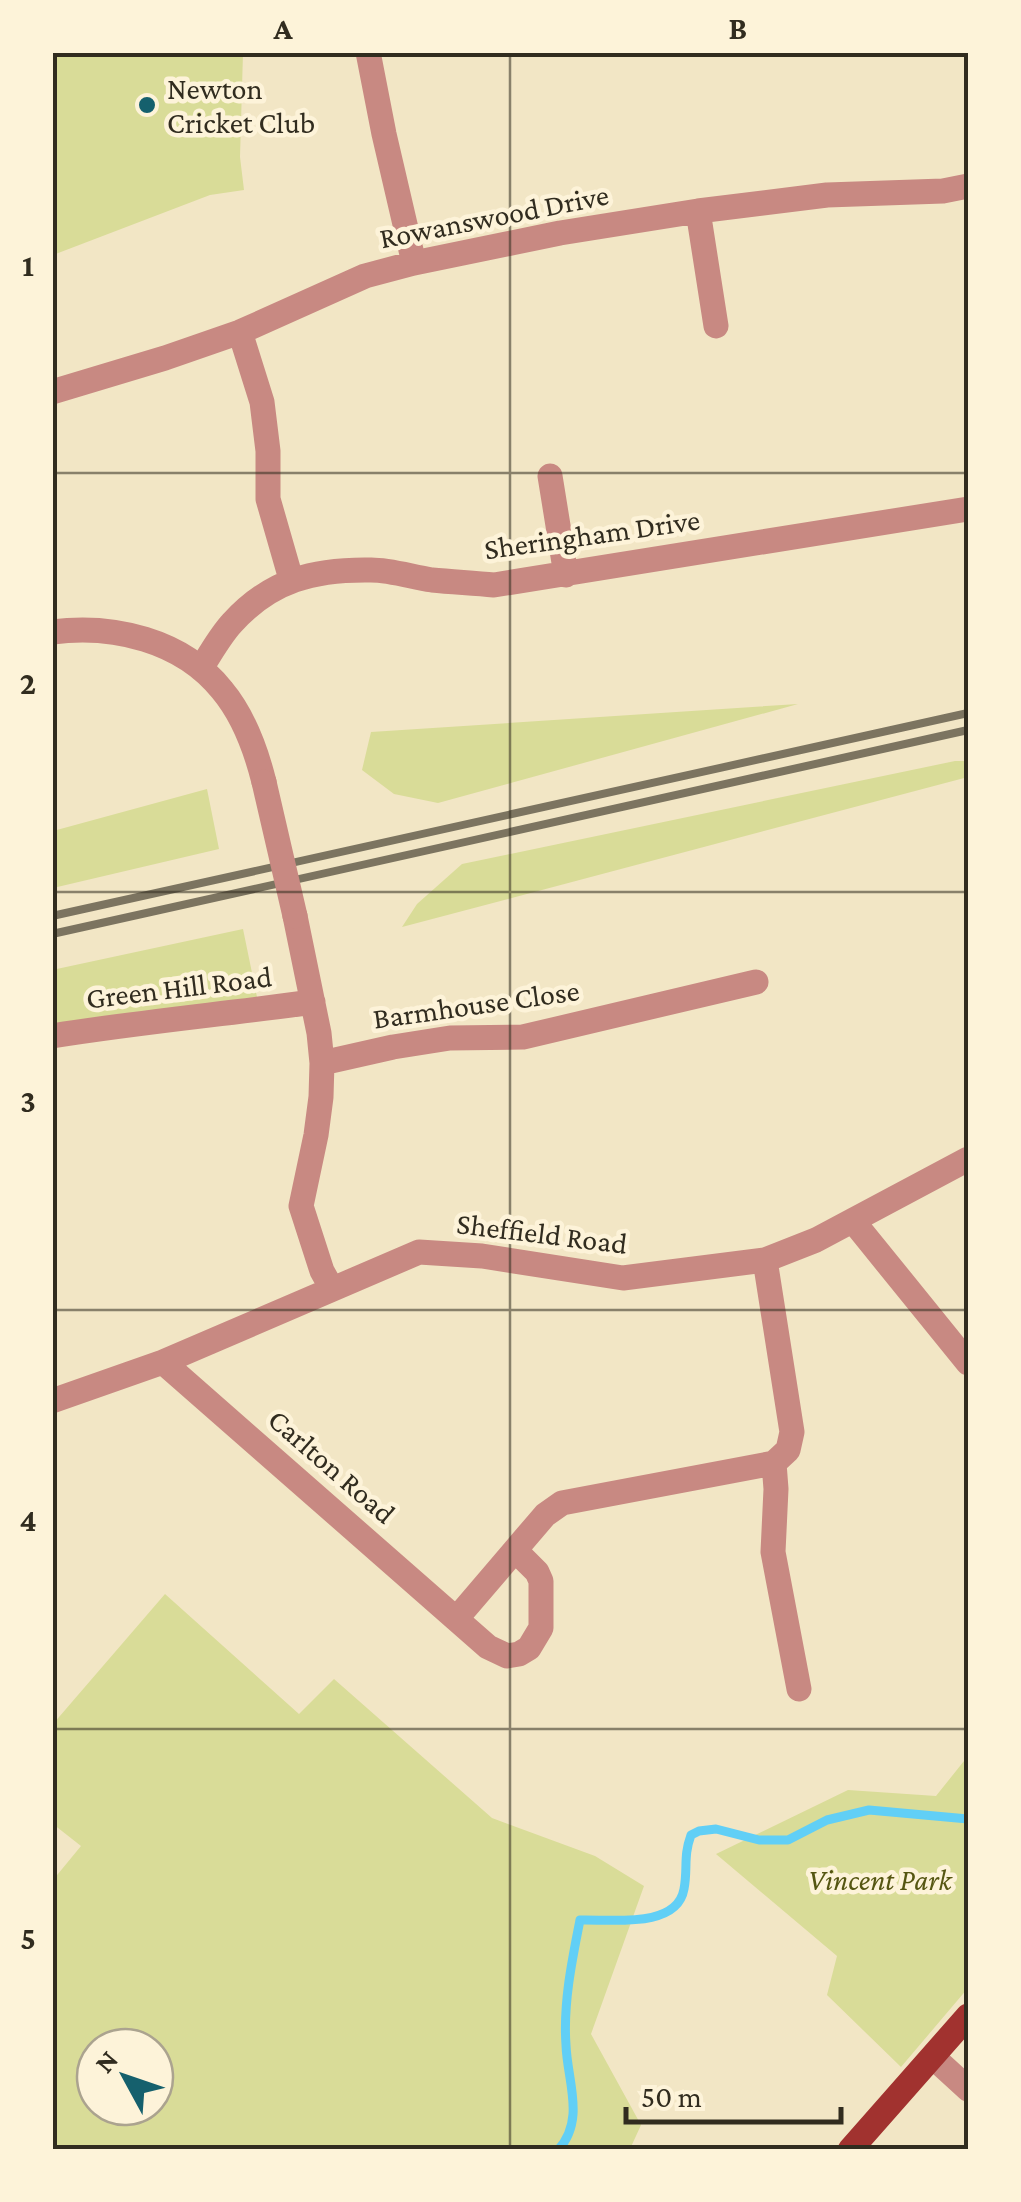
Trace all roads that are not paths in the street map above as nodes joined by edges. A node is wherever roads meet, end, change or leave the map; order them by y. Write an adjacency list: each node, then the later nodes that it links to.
1 (368, 52): 4 (street)
2 (968, 192): 3 (street, Rowanswood Drive)
3 (698, 211): 4 (street, Rowanswood Drive); 5 (street)
4 (414, 263): 6 (street, Rowanswood Drive)
5 (716, 326)
6 (240, 332): 7 (street, Rowanswood Drive); 11 (street)
7 (52, 392)
8 (550, 476): 10 (street)
9 (968, 510): 10 (street, Sheringham Drive)
10 (566, 574): 11 (street, Sheringham Drive)
11 (291, 579): 13 (street, Sheringham Drive)
12 (52, 632): 13 (street)
13 (201, 668): 15 (street, bridge)
14 (756, 982): 17 (street, Barmhouse Close)
15 (313, 1002): 16 (street, Green Hill Road); 17 (street)
16 (52, 1036)
17 (322, 1063): 21 (street)
18 (968, 1159): 19 (street, Sheffield Road)
19 (853, 1221): 20 (street, Sheffield Road); 23 (street)
20 (764, 1260): 21 (street, Sheffield Road); 25 (street)
21 (332, 1289): 22 (street, Sheffield Road)
22 (164, 1362): 24 (street, Sheffield Road); 27 (street, Carlton Road)
23 (968, 1363)
24 (52, 1401)
25 (774, 1462): 26 (street); 28 (street)
26 (516, 1550): 27 (street); 27 (street, Carlton Road)
27 (457, 1618)
28 (799, 1689)
29 (968, 2016): 30 (main road)
30 (933, 2056): 31 (street); 32 (main road)
31 (968, 2089)
32 (850, 2150)

